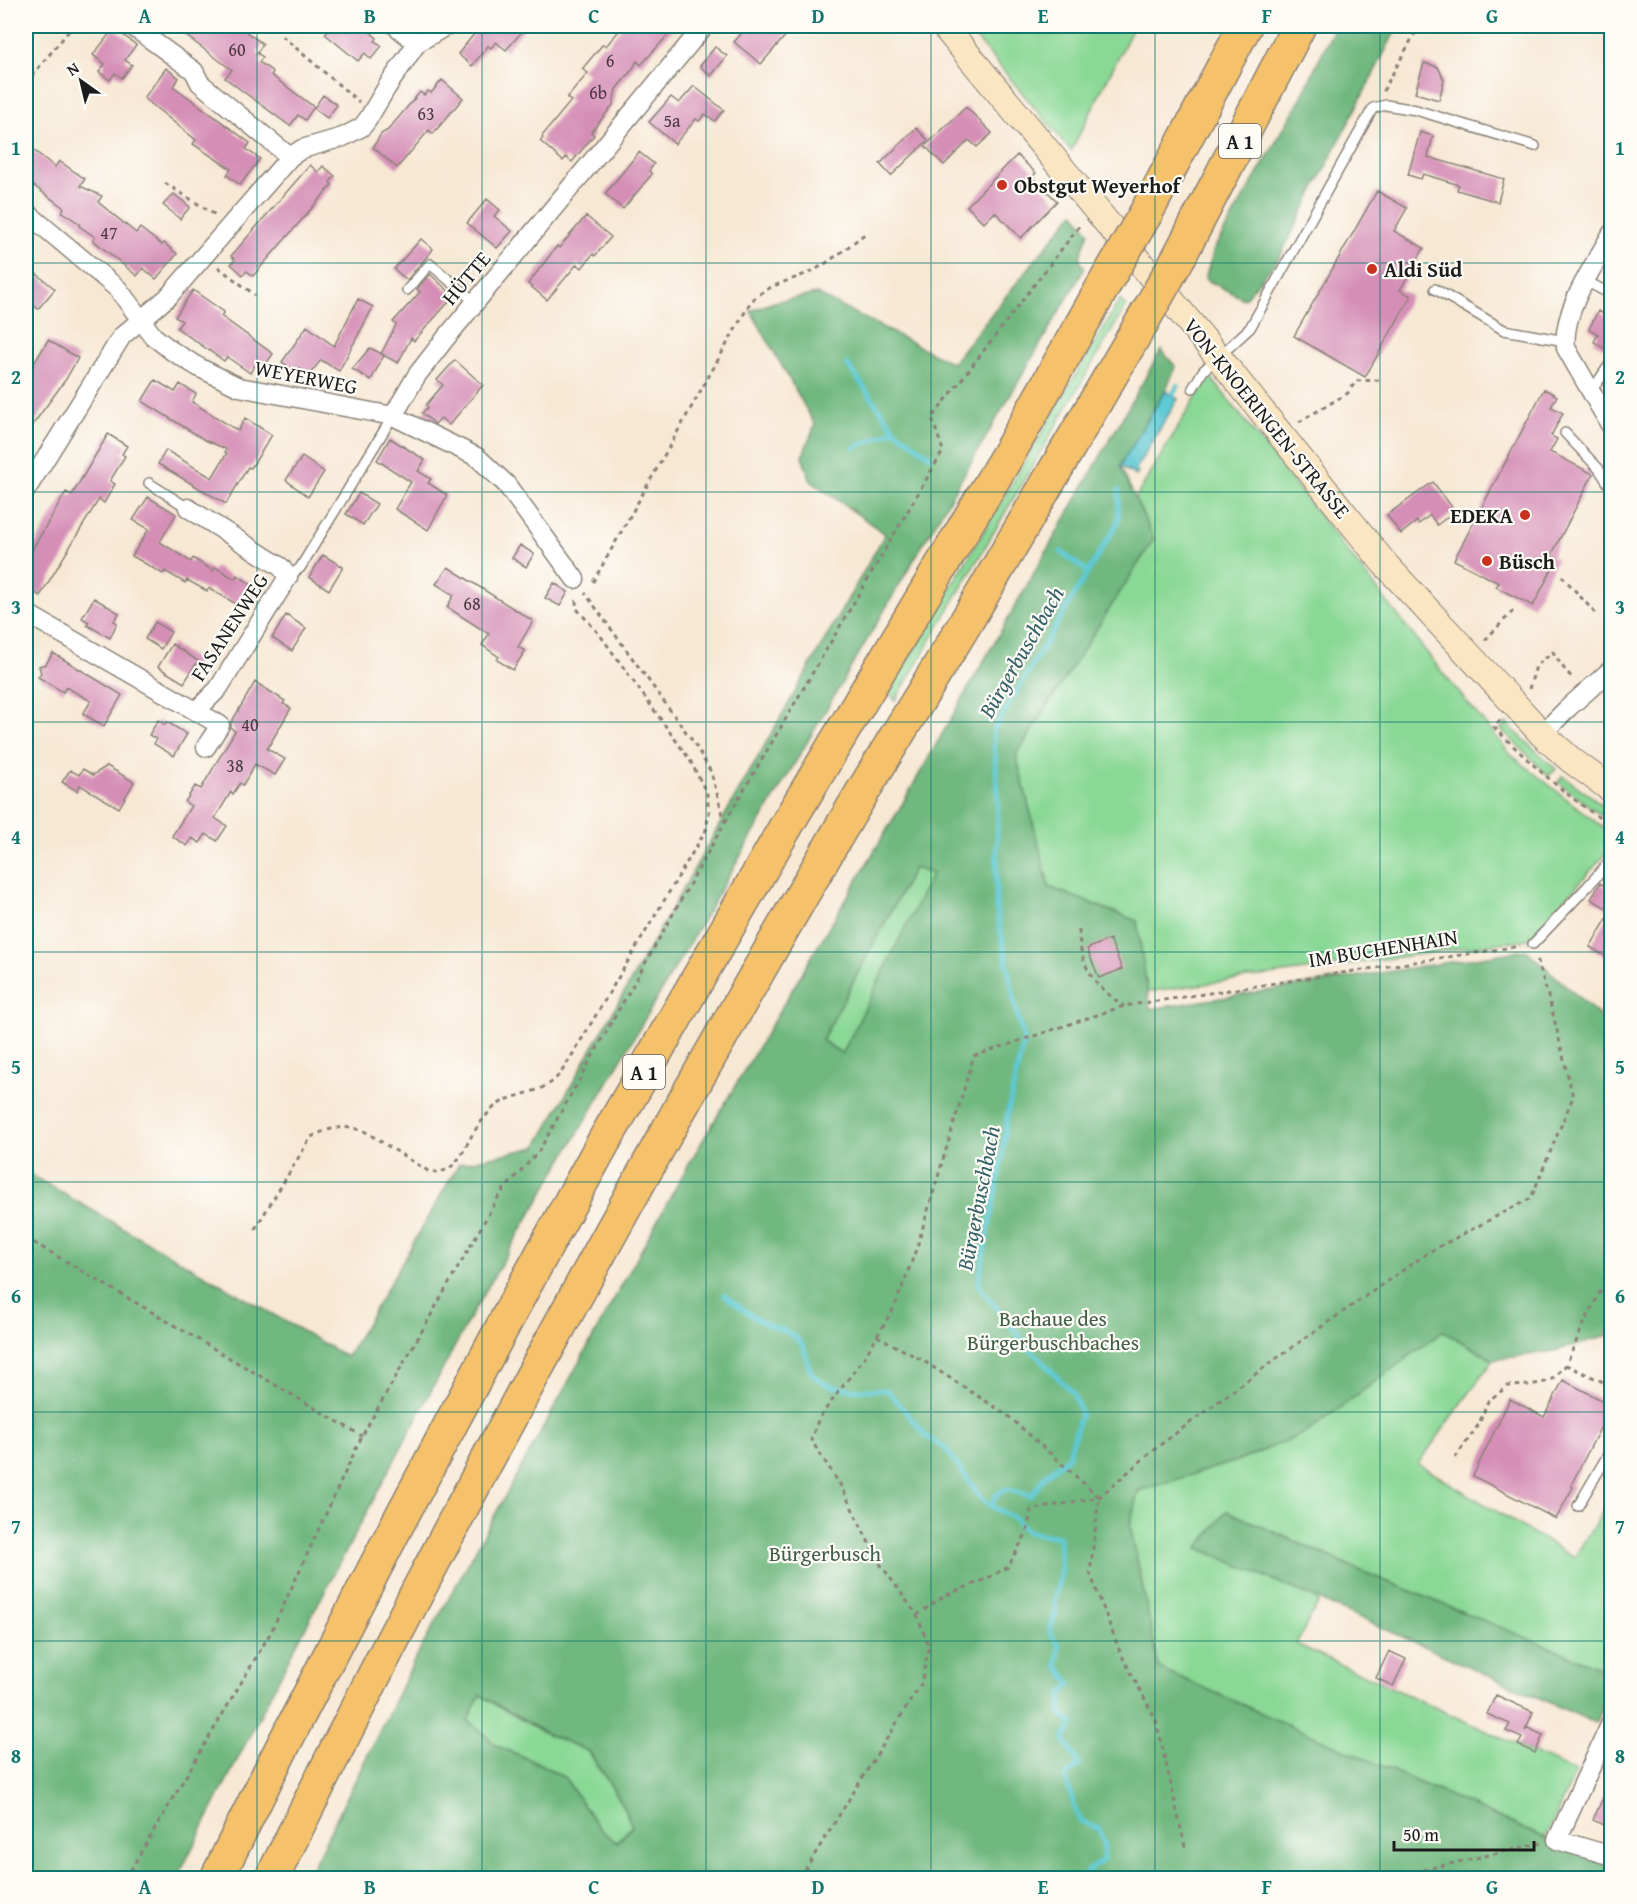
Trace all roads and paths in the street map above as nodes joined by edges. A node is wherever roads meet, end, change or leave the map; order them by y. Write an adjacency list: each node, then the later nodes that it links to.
1 (73, 26): 12 (path)
2 (132, 26): 16 (street)
3 (396, 26): 11 (street)
4 (446, 26): 11 (street)
5 (704, 26): 29 (street, HÜTTE)
6 (944, 26): 18 (main road, VON-KNOERINGEN-STRASSE)
7 (1245, 26): 82 (highway, A 1, bridge)
8 (1299, 26): 83 (highway, A 1, bridge)
9 (1419, 26): 13 (path)
10 (282, 36): 14 (path)
11 (417, 43): 14 (street)
12 (26, 83)
13 (1373, 108): 15 (lane); 32 (lane)
14 (372, 112): 16 (street)
15 (1535, 146)
16 (290, 158): 20 (street)
17 (165, 183): 20 (path)
18 (1093, 207): 32 (main road, VON-KNOERINGEN-STRASSE); 59 (path)
19 (26, 212): 30 (street, WEYERWEG)
20 (232, 225): 23 (street)
21 (866, 233): 47 (path)
22 (1611, 234): 24 (street)
23 (204, 256): 28 (path); 30 (street)
24 (1586, 281): 27 (lane); 31 (street)
25 (1435, 289): 31 (lane)
26 (407, 290): 29 (lane)
27 (1611, 294)
28 (255, 295)
29 (475, 302): 37 (street, HÜTTE)
30 (140, 320): 37 (street, WEYERWEG); 43 (street)
31 (1565, 341): 36 (street)
32 (1218, 358): 35 (lane); 40 (main road, VON-KNOERINGEN-STRASSE)
33 (1611, 361): 36 (lane)
34 (1379, 380): 40 (path)
35 (1193, 388)
36 (1589, 388): 38 (street)
37 (393, 416): 46 (lane, HÜTTE); 47 (street, WEYERWEG)
38 (1611, 428)
39 (1565, 433): 42 (lane)
40 (1280, 434): 54 (main road, VON-KNOERINGEN-STRASSE)
41 (149, 483): 44 (lane)
42 (1611, 489)
43 (26, 490)
44 (188, 508): 46 (street, FASANENWEG)
45 (1562, 576): 50 (path)
46 (288, 577): 55 (street, FASANENWEG)
47 (580, 585): 59 (path); 65 (path)
48 (1513, 611): 51 (path)
49 (26, 613): 55 (street, FASANENWEG)
50 (1595, 614)
51 (1485, 640)
52 (1611, 669): 56 (street)
53 (1572, 678): 54 (path)
54 (1515, 705): 56 (main road, VON-KNOERINGEN-STRASSE); 60 (path)
55 (196, 711): 57 (street, FASANENWEG)
56 (1542, 734): 58 (main road, VON-KNOERINGEN-STRASSE)
57 (206, 747)
58 (1611, 790)
59 (725, 822): 71 (path)
60 (1611, 826)
61 (1611, 859): 63 (lane)
62 (1079, 930): 64 (path)
63 (1533, 944): 64 (path, IM BUCHENHAIN); 74 (path)
64 (1124, 1006): 68 (path, IM BUCHENHAIN)
65 (255, 1229)
66 (26, 1238): 71 (path)
67 (1611, 1269): 69 (path)
68 (877, 1336): 74 (path); 76 (path)
69 (1566, 1365): 70 (path); 73 (path)
70 (1611, 1386)
71 (362, 1436): 81 (path)
72 (1611, 1448): 75 (lane)
73 (1455, 1458)
74 (1099, 1497): 76 (path); 79 (path)
75 (1578, 1506)
76 (917, 1615): 84 (path)
77 (1611, 1721): 78 (street)
78 (1557, 1840): 80 (street); 85 (path)
79 (1186, 1851)
80 (1611, 1856)
81 (126, 1878)
82 (217, 1878)
83 (272, 1878)
84 (800, 1878)
85 (1388, 1878)

